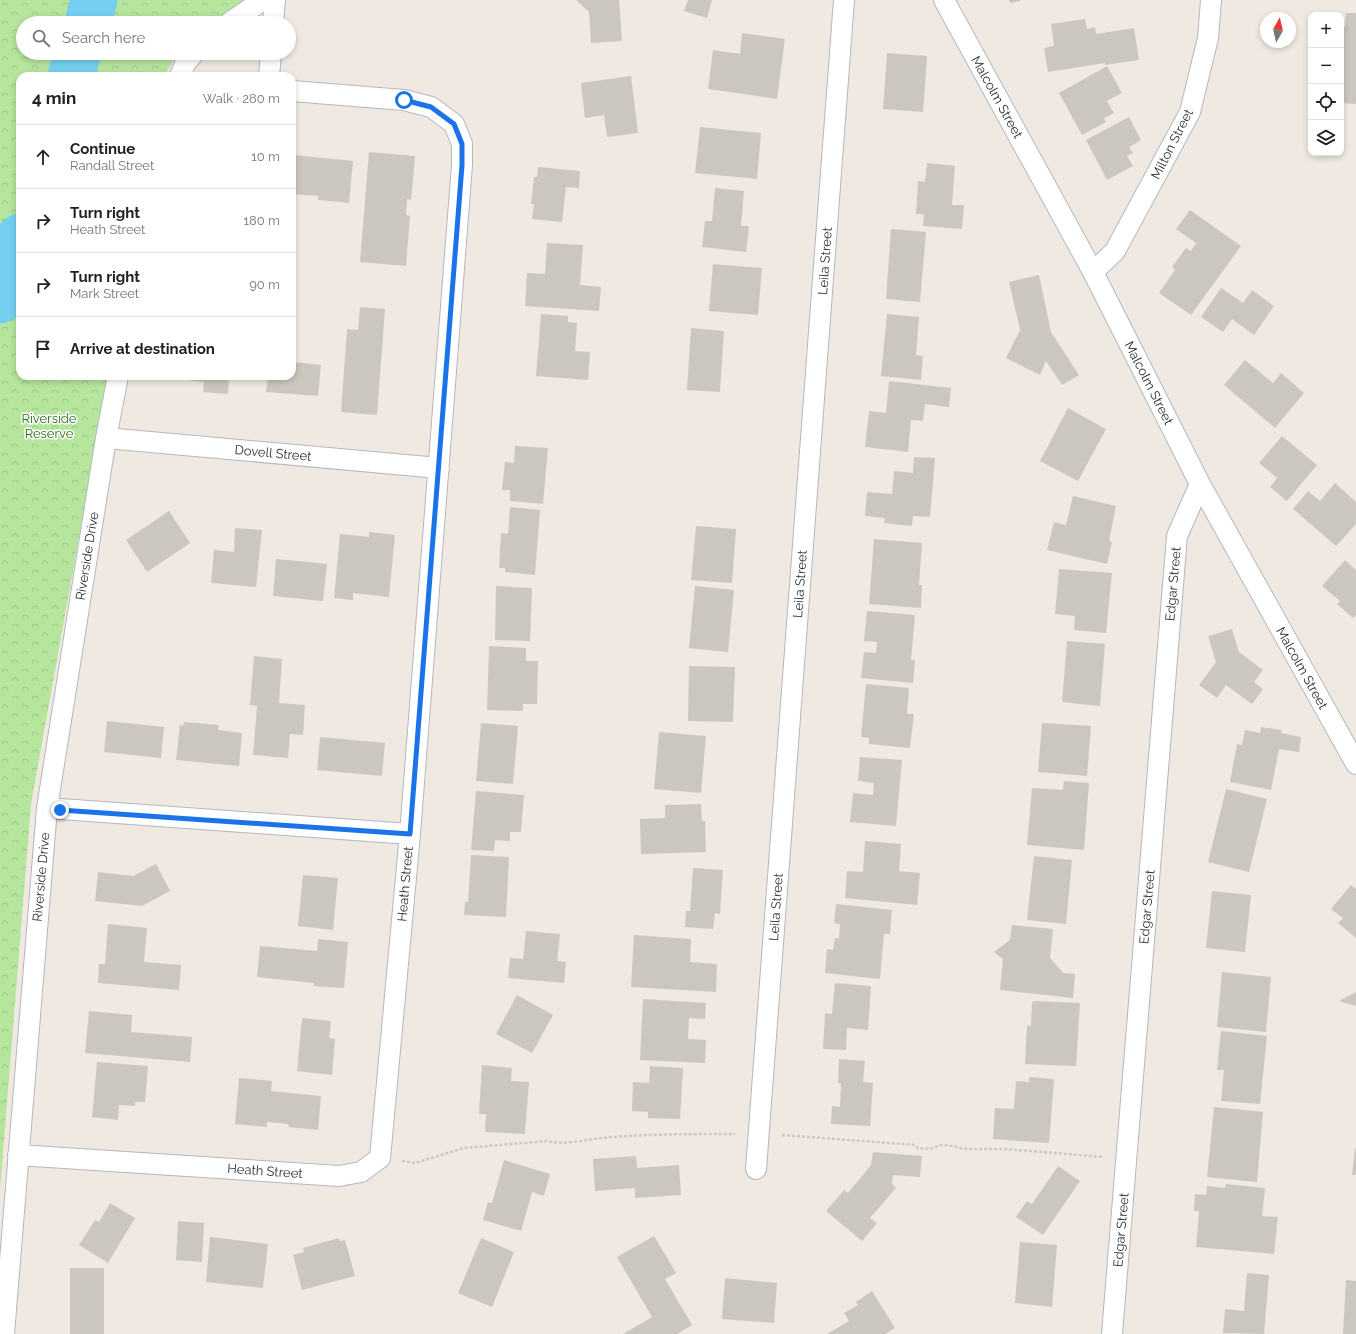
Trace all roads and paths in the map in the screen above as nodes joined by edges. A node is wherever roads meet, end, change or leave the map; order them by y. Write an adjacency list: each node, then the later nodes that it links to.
1 (262, 0): 6 (street)
2 (275, 0): 7 (street)
3 (844, 0): 22 (street, Leila Street)
4 (944, 0): 13 (street, Malcolm Street)
5 (1211, 0): 13 (street, Milton Street)
6 (239, 16)
7 (274, 16)
8 (188, 60): 10 (street)
9 (270, 60): 11 (street)
10 (182, 72)
11 (269, 72)
12 (296, 91): 16 (street, Heath Street)
13 (1093, 272): 17 (street, Malcolm Street)
14 (117, 380): 15 (street, Riverside Drive)
15 (106, 438): 16 (street, Dovell Street); 19 (street, Riverside Drive)
16 (439, 468): 20 (street, Heath Street)
17 (1200, 484): 18 (street, Malcolm Street); 24 (street, Edgar Street)
18 (1356, 764)
19 (47, 808): 20 (street); 21 (street, Riverside Drive)
20 (410, 834): 21 (street, Heath Street)
21 (18, 1155): 23 (street, Riverside Drive)
22 (756, 1169)
23 (4, 1334)
24 (1112, 1334)

